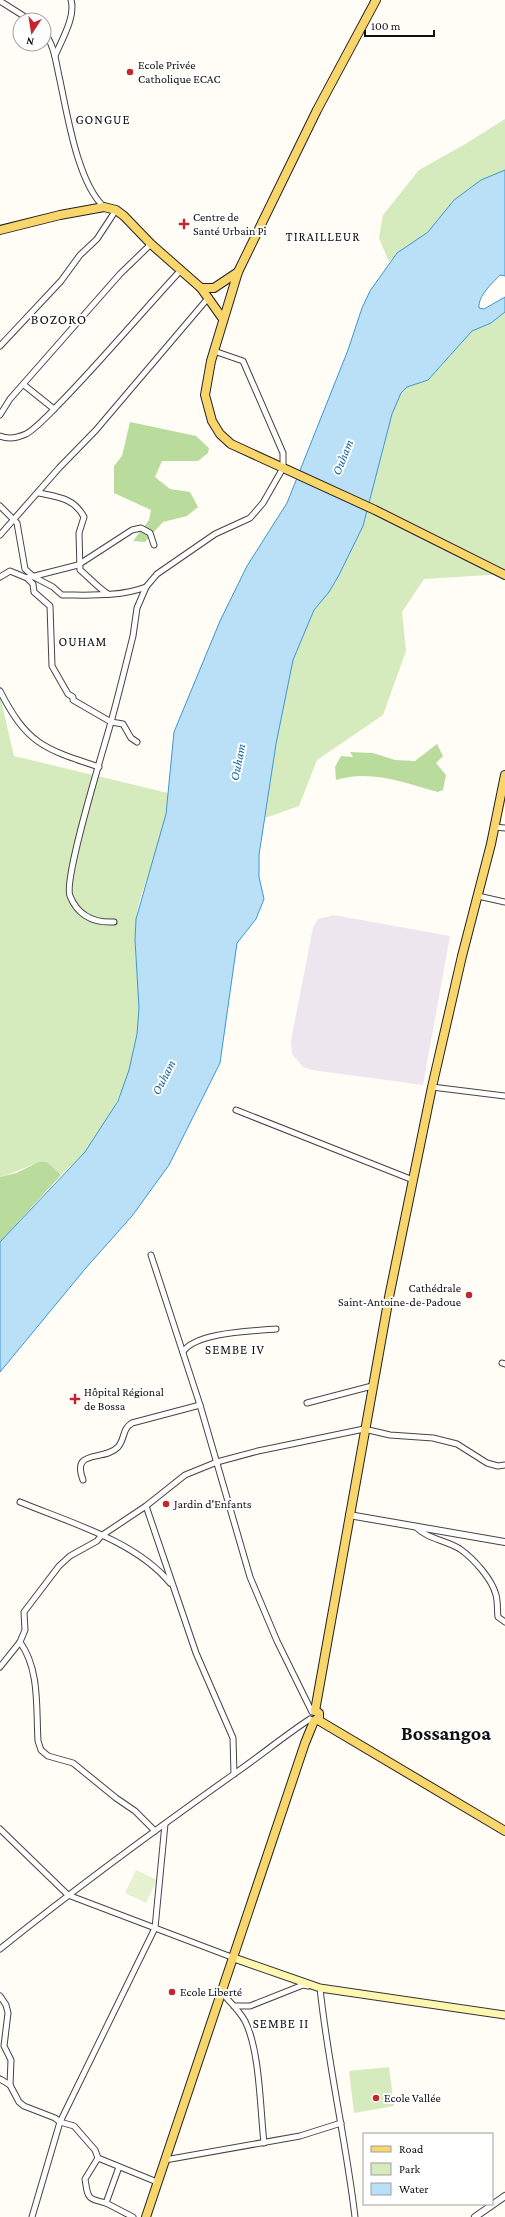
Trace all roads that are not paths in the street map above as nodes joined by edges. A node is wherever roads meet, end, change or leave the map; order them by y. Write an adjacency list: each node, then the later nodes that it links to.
1 (71, 0): 6 (street)
2 (376, 0): 12 (main road)
3 (0, 1): 4 (street)
4 (17, 12)
5 (52, 50): 6 (street)
6 (55, 56): 7 (street)
7 (104, 207): 8 (main road); 9 (main road)
8 (116, 210): 10 (main road); 16 (street)
9 (0, 230)
10 (151, 244): 11 (main road); 18 (street)
11 (181, 270): 13 (main road); 19 (street)
12 (238, 272): 13 (main road); 15 (main road)
13 (201, 288): 14 (main road)
14 (208, 297): 15 (main road); 23 (street)
15 (224, 318): 17 (main road)
16 (0, 346)
17 (214, 351): 22 (street); 22 (main road)
18 (24, 385): 19 (street); 20 (street)
19 (54, 409): 21 (street)
20 (0, 415)
21 (0, 436)
22 (282, 468): 29 (main road); 33 (street)
23 (38, 493): 25 (street); 28 (street)
24 (0, 506): 25 (street)
25 (13, 521): 26 (street); 31 (street)
26 (0, 535)
27 (154, 545): 28 (street)
28 (78, 565): 31 (street); 34 (street)
29 (505, 575)
30 (0, 577): 32 (street)
31 (34, 577): 32 (street); 34 (street)
32 (27, 578): 36 (street)
33 (146, 587): 34 (street); 36 (street)
34 (108, 594)
35 (0, 691): 38 (street)
36 (111, 722): 37 (street); 38 (street)
37 (138, 742)
38 (99, 767): 44 (street)
39 (505, 775): 40 (main road)
40 (495, 827): 41 (street); 42 (main road)
41 (505, 828)
42 (478, 896): 43 (street); 45 (main road)
43 (505, 902)
44 (114, 922)
45 (432, 1088): 46 (street); 48 (main road)
46 (505, 1096)
47 (236, 1110): 48 (street)
48 (413, 1180): 52 (main road)
49 (151, 1255): 51 (street)
50 (276, 1329): 51 (street)
51 (183, 1352): 54 (street)
52 (372, 1386): 53 (street); 55 (main road)
53 (307, 1403)
54 (200, 1406): 56 (street); 58 (street)
55 (364, 1429): 56 (street); 57 (street); 61 (main road)
56 (217, 1462): 60 (street); 69 (street)
57 (505, 1465)
58 (83, 1480)
59 (20, 1502): 63 (street)
60 (146, 1506): 63 (street); 65 (street)
61 (349, 1515): 62 (street); 69 (main road)
62 (416, 1527): 64 (street); 66 (street)
63 (101, 1536): 65 (street); 67 (street)
64 (505, 1542)
65 (172, 1586): 70 (street)
66 (505, 1622)
67 (20, 1642): 68 (street); 73 (street)
68 (0, 1667)
69 (314, 1716): 70 (street); 74 (main road); 78 (main road)
70 (234, 1774): 71 (street)
71 (165, 1824): 73 (street); 76 (street)
72 (0, 1829): 75 (street)
73 (155, 1831): 75 (street)
74 (505, 1831)
75 (68, 1895): 76 (street); 77 (street)
76 (155, 1928): 78 (street); 86 (street)
77 (0, 1950)
78 (234, 1958): 79 (main road); 80 (main road)
79 (316, 1987): 82 (street); 83 (main road); 87 (street)
80 (221, 1992): 82 (street); 90 (main road)
81 (0, 1996): 85 (street)
82 (234, 2006): 88 (street)
83 (505, 2015)
84 (0, 2078): 85 (street)
85 (10, 2085): 86 (street)
86 (60, 2122): 89 (street); 97 (street)
87 (341, 2123): 88 (street); 100 (street)
88 (264, 2143): 90 (street)
89 (98, 2158): 91 (street); 94 (street)
90 (165, 2160): 92 (main road)
91 (119, 2167): 92 (street); 94 (street)
92 (157, 2182): 99 (main road)
93 (505, 2196): 95 (street)
94 (106, 2203): 98 (street)
95 (493, 2204)
96 (492, 2205): 101 (street)
97 (32, 2217)
98 (133, 2217)
99 (146, 2217)
100 (355, 2217)
101 (474, 2217)

